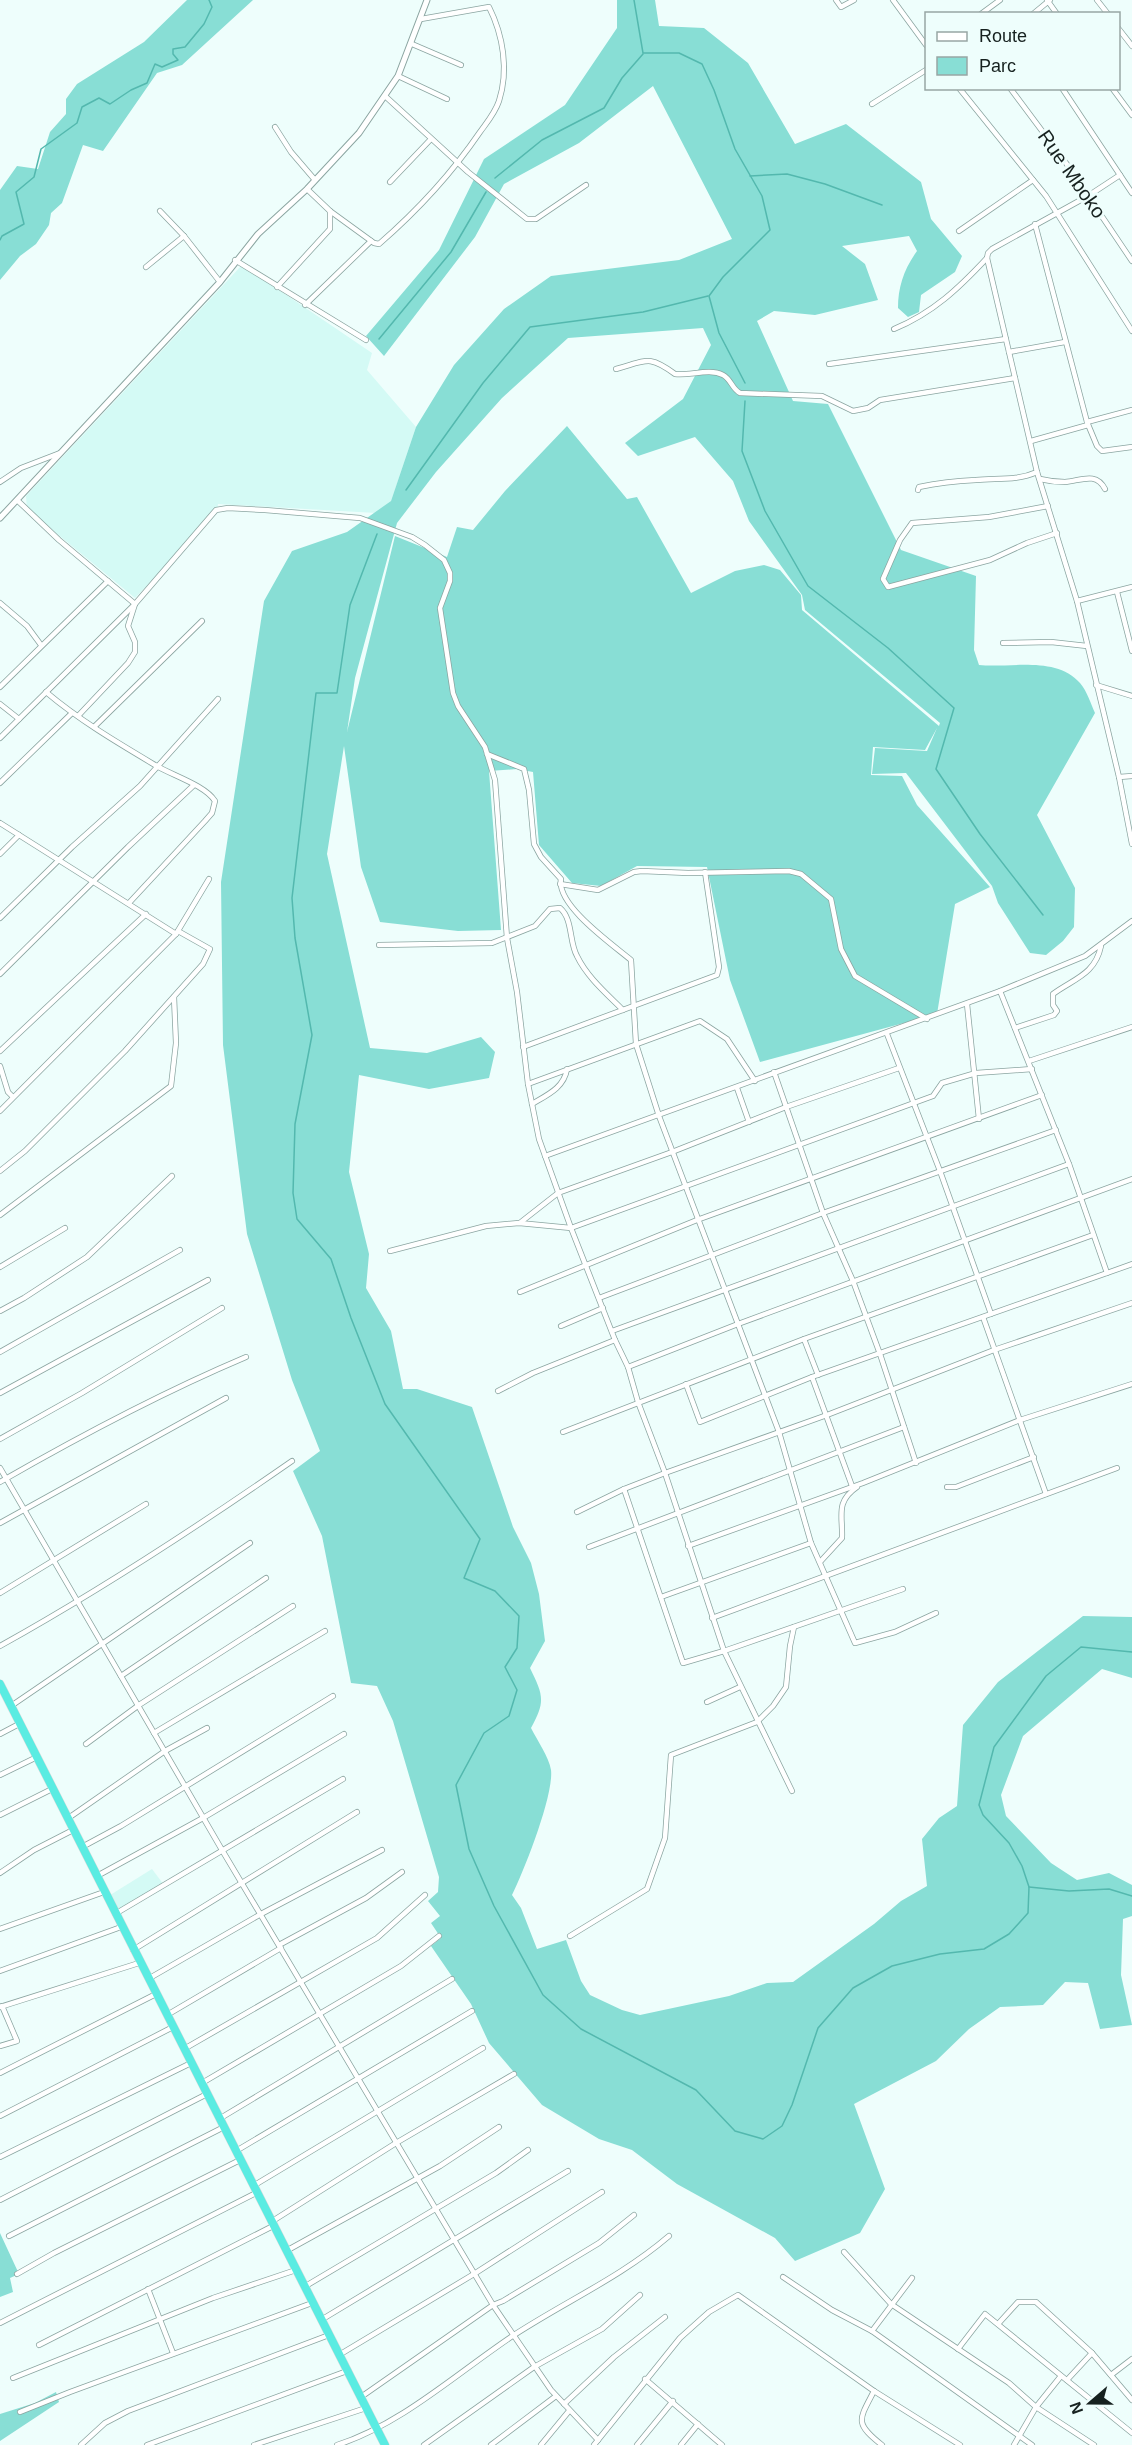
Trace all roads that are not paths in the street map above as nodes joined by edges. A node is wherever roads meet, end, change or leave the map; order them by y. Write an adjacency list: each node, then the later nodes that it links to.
1 (427, 0): 9 (street)
2 (836, 0): 3 (street)
3 (854, 0)
4 (893, 0): 11 (street)
5 (1000, 0): 7 (street)
6 (1049, 0): 8 (street)
7 (984, 12)
8 (1035, 12)
9 (421, 19): 12 (street); 27 (street)
10 (1120, 29): 13 (street)
11 (925, 42)
12 (412, 44): 14 (street); 16 (street)
13 (1132, 46)
14 (461, 65)
15 (925, 70): 23 (street)
16 (398, 76): 21 (street); 22 (street)
17 (961, 90): 30 (street)
18 (1011, 90): 35 (street, Rue Mboko)
19 (1063, 90): 28 (street)
20 (1113, 90): 24 (street)
21 (385, 96): 26 (street); 29 (street)
22 (447, 99)
23 (872, 104)
24 (1132, 115)
25 (275, 127): 29 (street)
26 (430, 140): 27 (street); 31 (street)
27 (458, 163): 32 (street); 42 (street)
28 (1120, 175): 34 (street); 35 (street)
29 (315, 180): 33 (street)
30 (1033, 180): 38 (street); 40 (street)
31 (390, 182)
32 (586, 185)
33 (307, 189): 37 (street); 44 (street)
34 (1132, 193)
35 (1088, 196): 38 (street); 45 (street, Rue Mboko)
36 (160, 211): 41 (street)
37 (330, 211): 42 (street); 48 (street)
38 (1057, 212): 39 (street); 51 (street)
39 (1035, 224): 43 (street); 54 (street)
40 (959, 231)
41 (184, 236): 46 (street); 47 (street)
42 (371, 241): 49 (street)
43 (987, 258): 50 (street); 52 (street)
44 (235, 260): 47 (street); 48 (street)
45 (1132, 261)
46 (146, 267)
47 (220, 282): 63 (street)
48 (277, 287): 49 (street)
49 (305, 305): 53 (street)
50 (894, 329)
51 (1132, 331)
52 (1006, 339): 55 (street); 56 (street)
53 (366, 340)
54 (1065, 342): 55 (street); 60 (street)
55 (1009, 352): 58 (street)
56 (829, 364)
57 (616, 369): 58 (street)
58 (1015, 378): 61 (street)
59 (1132, 410): 60 (street)
60 (1087, 424): 61 (street); 62 (street)
61 (1031, 441): 64 (street)
62 (1132, 447)
63 (62, 452): 66 (street); 69 (street)
64 (1037, 472): 65 (street); 68 (street)
65 (1040, 479): 67 (street); 70 (street)
66 (0, 482)
67 (1105, 489)
68 (918, 490)
69 (17, 500): 71 (street); 73 (street)
70 (1048, 507): 72 (street); 72 (street)
71 (0, 518)
72 (1057, 534): 76 (street)
73 (108, 580): 78 (street); 81 (street)
74 (1132, 587): 75 (street)
75 (1117, 592): 76 (street); 83 (street)
76 (1077, 601): 82 (street)
77 (0, 603): 81 (street)
78 (135, 604): 86 (street); 91 (street); 95 (street)
79 (202, 621): 93 (street)
80 (1003, 643): 82 (street)
81 (41, 645): 85 (street)
82 (1087, 646): 84 (street)
83 (1132, 651)
84 (1096, 685): 87 (street); 98 (street)
85 (0, 687)
86 (46, 692): 90 (street); 92 (street)
87 (1132, 696)
88 (218, 699): 96 (street)
89 (0, 704): 92 (street)
90 (72, 713): 91 (street); 99 (street)
91 (78, 716): 93 (street)
92 (19, 719): 94 (street)
93 (94, 727): 96 (street)
94 (0, 738)
95 (488, 754): 109 (street); 115 (street)
96 (156, 766): 100 (street); 105 (street)
97 (1132, 776): 98 (street)
98 (1119, 777): 103 (street)
99 (0, 783)
100 (194, 785): 108 (street); 110 (street)
101 (0, 823): 102 (street)
102 (19, 835): 104 (street); 105 (street)
103 (1132, 844)
104 (0, 854)
105 (58, 861): 108 (street); 112 (street)
106 (705, 872): 109 (street); 122 (street); 124 (street)
107 (209, 879): 114 (street)
108 (95, 882): 110 (street); 118 (street)
109 (560, 884): 122 (street)
110 (129, 903): 111 (street)
111 (146, 914): 114 (street); 130 (street)
112 (0, 918)
113 (1132, 921): 117 (street)
114 (177, 932): 120 (street); 142 (street)
115 (507, 938): 116 (street); 123 (street); 129 (street)
116 (379, 945)
117 (1101, 945): 119 (street); 126 (street)
118 (0, 974)
119 (1000, 991): 121 (street); 126 (street)
120 (174, 996): 156 (street); 166 (street)
121 (967, 1004): 124 (street); 137 (street)
122 (635, 1006): 123 (street); 128 (street)
123 (623, 1010): 129 (street)
124 (927, 1019): 127 (street)
125 (1132, 1027): 131 (street)
126 (1015, 1028): 131 (street)
127 (887, 1034): 133 (street); 136 (street)
128 (636, 1044): 134 (street); 138 (street); 147 (street)
129 (523, 1047): 139 (street)
130 (0, 1051)
131 (1029, 1061): 135 (street)
132 (0, 1066): 142 (street)
133 (899, 1068): 143 (street); 145 (street)
134 (567, 1069): 139 (street); 144 (street)
135 (1032, 1069): 137 (street); 141 (street)
136 (774, 1072): 138 (street); 145 (street)
137 (975, 1073): 143 (street); 148 (street)
138 (755, 1081): 140 (street)
139 (528, 1084): 144 (street)
140 (737, 1088): 147 (street); 149 (street)
141 (1042, 1095): 148 (street); 150 (street)
142 (13, 1097): 146 (street)
143 (913, 1103): 151 (street); 152 (street)
144 (532, 1104): 154 (street)
145 (786, 1107): 149 (street); 152 (street)
146 (0, 1111)
147 (659, 1116): 153 (street); 154 (street)
148 (979, 1119): 151 (street)
149 (749, 1122): 153 (street)
150 (1056, 1130): 155 (street); 157 (street)
151 (926, 1137): 157 (street); 159 (street)
152 (800, 1143): 159 (street); 161 (street)
153 (672, 1152): 161 (street); 162 (street)
154 (545, 1156): 162 (street)
155 (1069, 1164): 163 (street); 164 (street)
156 (0, 1171)
157 (940, 1171): 164 (street); 165 (street)
158 (172, 1176): 190 (street)
159 (811, 1178): 165 (street); 167 (street)
160 (1132, 1179): 163 (street)
161 (686, 1186): 167 (street); 170 (street)
162 (558, 1192): 168 (street); 170 (street)
163 (1080, 1197): 171 (street); 172 (street)
164 (952, 1206): 172 (street); 173 (street)
165 (823, 1213): 173 (street); 176 (street)
166 (0, 1215)
167 (697, 1220): 176 (street); 178 (street)
168 (519, 1223): 170 (street); 175 (street)
169 (65, 1228): 179 (street)
170 (571, 1228): 178 (street)
171 (1092, 1235): 180 (street); 181 (street)
172 (965, 1242): 181 (street); 183 (street)
173 (838, 1249): 183 (street); 184 (street)
174 (180, 1250): 200 (street)
175 (390, 1251)
176 (712, 1256): 184 (street); 186 (street)
177 (1132, 1264): 180 (street)
178 (586, 1265): 185 (street); 186 (street)
179 (0, 1267)
180 (1107, 1273): 191 (street)
181 (977, 1277): 191 (street); 192 (street)
182 (208, 1280): 211 (street)
183 (853, 1281): 192 (street); 194 (street)
184 (723, 1290): 194 (street); 196 (street)
185 (520, 1292)
186 (599, 1298): 189 (street)
187 (1132, 1303): 199 (street)
188 (222, 1308): 220 (street)
189 (603, 1308): 195 (street); 196 (street)
190 (0, 1311)
191 (991, 1314): 193 (street)
192 (866, 1316): 197 (street); 201 (street)
193 (983, 1317): 199 (street); 201 (street)
194 (738, 1324): 203 (street); 204 (street)
195 (561, 1326)
196 (612, 1331): 198 (street)
197 (804, 1339): 203 (street); 205 (street)
198 (615, 1340): 204 (street); 210 (street)
199 (994, 1350): 209 (street); 216 (street)
200 (0, 1352)
201 (880, 1354): 205 (street); 209 (street)
202 (246, 1357): 229 (street)
203 (751, 1360): 207 (street); 212 (street)
204 (628, 1367): 214 (street)
205 (818, 1375): 206 (street)
206 (812, 1377): 212 (street); 215 (street)
207 (686, 1384): 212 (street); 214 (street)
208 (1132, 1384): 216 (street)
209 (892, 1390): 215 (street); 217 (street)
210 (498, 1391)
211 (0, 1393)
212 (764, 1395): 219 (street)
213 (226, 1398): 238 (street)
214 (638, 1402): 218 (street); 228 (street)
215 (827, 1415): 219 (street); 221 (street)
216 (1020, 1420): 222 (street); 224 (street)
217 (904, 1427): 221 (street); 224 (street)
218 (563, 1432)
219 (779, 1432): 227 (street); 228 (street)
220 (0, 1439)
221 (840, 1452): 227 (street); 232 (street)
222 (1034, 1457): 233 (street); 235 (street)
223 (292, 1461): 255 (street)
224 (916, 1463): 231 (street)
225 (0, 1468): 229 (street)
226 (1117, 1468): 235 (street)
227 (789, 1469): 237 (street); 240 (street)
228 (665, 1473): 234 (street); 240 (street)
229 (6, 1478): 230 (street); 238 (street)
230 (0, 1482)
231 (863, 1483): 232 (street); 248 (street)
232 (852, 1486): 237 (street)
233 (947, 1487)
234 (624, 1489): 239 (street); 242 (street)
235 (1046, 1494): 249 (street)
236 (146, 1504): 247 (street)
237 (800, 1506): 244 (street); 245 (street)
238 (24, 1509): 241 (street); 247 (street)
239 (577, 1512)
240 (677, 1513): 242 (street); 245 (street)
241 (0, 1523)
242 (637, 1529): 246 (street); 254 (street)
243 (250, 1542): 262 (street)
244 (812, 1543): 248 (street); 251 (street)
245 (688, 1546): 251 (street)
246 (589, 1547)
247 (54, 1560): 253 (street); 255 (street)
248 (820, 1562): 249 (street)
249 (826, 1574): 257 (street); 259 (street)
250 (266, 1578): 265 (street)
251 (701, 1583): 254 (street); 259 (street)
252 (903, 1590): 257 (street)
253 (0, 1593)
254 (661, 1597): 264 (street)
255 (79, 1603): 262 (street); 263 (street)
256 (293, 1606): 270 (street)
257 (839, 1611): 258 (street); 260 (street)
258 (936, 1613)
259 (712, 1618): 264 (street)
260 (794, 1627): 264 (street); 272 (street)
261 (325, 1631): 275 (street)
262 (102, 1642): 265 (street); 271 (street)
263 (0, 1646)
264 (724, 1651): 267 (street)
265 (121, 1676): 270 (street)
266 (1, 1687): 271 (highway)
267 (740, 1687): 269 (street); 272 (street)
268 (333, 1696): 283 (street)
269 (707, 1702)
270 (139, 1705): 275 (street); 278 (street)
271 (11, 1706): 273 (highway)
272 (757, 1722): 285 (street); 305 (street)
273 (19, 1724): 276 (street); 280 (highway)
274 (207, 1728): 279 (street)
275 (154, 1733): 279 (street)
276 (0, 1734)
277 (344, 1734): 289 (street)
278 (86, 1744)
279 (165, 1751): 283 (street); 288 (street)
280 (36, 1757): 281 (street); 284 (highway)
281 (0, 1775)
282 (343, 1779): 292 (street)
283 (185, 1786): 289 (street); 291 (street)
284 (52, 1788): 287 (street); 288 (highway)
285 (792, 1791)
286 (357, 1812): 297 (street)
287 (0, 1815)
288 (67, 1818): 290 (highway)
289 (203, 1818): 292 (street); 296 (street)
290 (73, 1830): 291 (highway); 295 (street)
291 (82, 1847): 296 (highway)
292 (222, 1850): 297 (street); 300 (street)
293 (382, 1850): 301 (street)
294 (402, 1872): 306 (street)
295 (0, 1873)
296 (97, 1876): 298 (highway)
297 (241, 1883): 301 (street); 307 (street)
298 (104, 1892): 300 (highway); 303 (street)
299 (425, 1895): 312 (street)
300 (116, 1914): 302 (highway)
301 (261, 1914): 306 (street); 310 (street)
302 (121, 1927): 307 (highway); 309 (street)
303 (0, 1929)
304 (438, 1936): 316 (street)
305 (570, 1936)
306 (280, 1947): 312 (street); 317 (street)
307 (133, 1950): 308 (highway)
308 (139, 1963): 310 (highway); 314 (street)
309 (0, 1971)
310 (148, 1979): 313 (highway)
311 (452, 1979): 320 (street)
312 (301, 1980): 316 (street); 322 (street)
313 (156, 1994): 317 (highway); 324 (street)
314 (1, 2006): 319 (street)
315 (472, 2011): 326 (street)
316 (320, 2014): 320 (street); 327 (street)
317 (167, 2015): 318 (highway)
318 (173, 2027): 322 (highway); 330 (street)
319 (0, 2046)
320 (338, 2046): 326 (street); 331 (street)
321 (483, 2048): 329 (street)
322 (184, 2049): 323 (highway)
323 (191, 2062): 327 (highway); 337 (street)
324 (0, 2073)
325 (514, 2074): 334 (street)
326 (358, 2078): 329 (street); 336 (street)
327 (202, 2083): 328 (highway)
328 (207, 2094): 331 (highway); 343 (street)
329 (378, 2112): 334 (street); 341 (street)
330 (0, 2116)
331 (219, 2118): 332 (highway)
332 (224, 2127): 336 (highway); 347 (street)
333 (499, 2127): 340 (street)
334 (396, 2143): 340 (street); 346 (street)
335 (528, 2150): 344 (street)
336 (236, 2151): 338 (highway)
337 (0, 2157)
338 (240, 2160): 341 (highway); 353 (street)
339 (568, 2171): 349 (street)
340 (417, 2178): 344 (street); 350 (street)
341 (254, 2189): 346 (highway); 366 (street)
342 (602, 2192): 354 (street)
343 (0, 2200)
344 (434, 2209): 349 (street); 357 (street)
345 (634, 2215): 362 (street)
346 (272, 2224): 350 (highway); 358 (street)
347 (9, 2236)
348 (669, 2236): 370 (street)
349 (454, 2240): 354 (street); 365 (street)
350 (286, 2251): 352 (highway)
351 (844, 2252): 361 (street)
352 (296, 2270): 357 (highway); 364 (street)
353 (17, 2274)
354 (474, 2274): 362 (street); 375 (street)
355 (783, 2277): 368 (street)
356 (912, 2278): 361 (street)
357 (304, 2287): 360 (highway)
358 (148, 2289): 364 (street); 371 (street)
359 (640, 2295): 377 (street)
360 (312, 2303): 365 (highway); 373 (street)
361 (891, 2304): 368 (street); 372 (street)
362 (493, 2305): 370 (street); 386 (street)
363 (665, 2317): 389 (street)
364 (160, 2318): 373 (street); 381 (street)
365 (321, 2320): 369 (highway)
366 (0, 2323)
367 (998, 2324): 372 (street); 374 (street); 380 (street)
368 (872, 2331): 397 (street)
369 (329, 2336): 375 (highway); 399 (street)
370 (513, 2336): 377 (street); 395 (street)
371 (39, 2345)
372 (958, 2349): 390 (street)
373 (173, 2353): 393 (street)
374 (1092, 2353): 379 (street); 383 (street)
375 (339, 2355): 378 (highway)
376 (1132, 2359): 379 (street)
377 (534, 2367): 385 (street); 404 (street)
378 (346, 2371): 386 (highway); 400 (street)
379 (1111, 2375): 387 (street)
380 (1061, 2376): 383 (street); 390 (street)
381 (13, 2378)
382 (645, 2379): 384 (street); 388 (street); 398 (street)
383 (1067, 2380): 396 (street)
384 (874, 2391): 411 (street); 412 (street)
385 (556, 2396): 389 (street); 405 (street)
386 (361, 2397): 391 (highway)
387 (1132, 2400)
388 (673, 2401): 394 (street); 408 (street)
389 (564, 2404): 392 (street)
390 (1036, 2407): 397 (street); 415 (street)
391 (366, 2408): 395 (highway); 401 (street)
392 (569, 2411): 398 (street); 406 (street)
393 (20, 2412)
394 (698, 2424): 409 (street); 410 (street)
395 (377, 2430): 402 (street); 403 (highway)
396 (1132, 2433)
397 (1020, 2436): 413 (street); 414 (street)
398 (598, 2440): 407 (street)
399 (81, 2445)
400 (147, 2445)
401 (254, 2445)
402 (337, 2445)
403 (385, 2445)
404 (424, 2445)
405 (491, 2445)
406 (541, 2445)
407 (594, 2445)
408 (637, 2445)
409 (681, 2445)
410 (722, 2445)
411 (882, 2445)
412 (960, 2445)
413 (1014, 2445)
414 (1032, 2445)
415 (1094, 2445)

